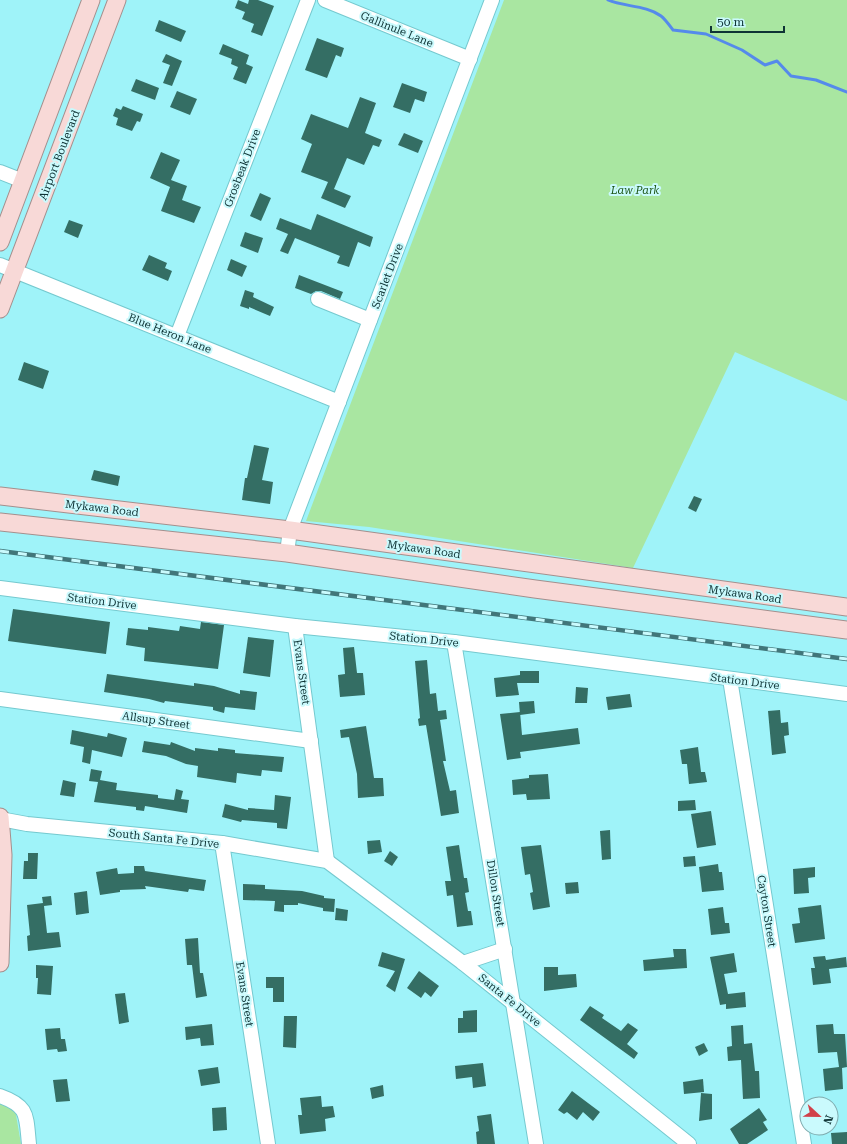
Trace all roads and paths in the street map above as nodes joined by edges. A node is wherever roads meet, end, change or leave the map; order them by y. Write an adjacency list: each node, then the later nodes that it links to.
1 (92, 0): 7 (main road)
2 (117, 0): 8 (main road, Airport Boulevard)
3 (308, 0): 16 (street, Grosbeak Drive)
4 (325, 0): 6 (street, Gallinule Lane)
5 (492, 0): 6 (street, Scarlet Drive)
6 (470, 59): 15 (street, Scarlet Drive)
7 (56, 93): 8 (main road); 10 (main road)
8 (79, 102): 12 (main road, Airport Boulevard)
9 (0, 172): 10 (street)
10 (23, 181): 11 (main road)
11 (0, 242)
12 (8, 267): 14 (main road, Airport Boulevard); 16 (street, Blue Heron Lane)
13 (318, 299): 15 (street)
14 (0, 309)
15 (370, 320): 17 (street, Scarlet Drive)
16 (177, 336): 17 (street, Blue Heron Lane)
17 (339, 402): 20 (street, Scarlet Drive)
18 (0, 496): 20 (main road, Mykawa Road)
19 (0, 522): 21 (main road, Mykawa Road)
20 (290, 530): 21 (street, Scarlet Drive); 22 (main road, Mykawa Road)
21 (287, 554): 23 (main road, Mykawa Road)
22 (465, 556): 23 (main road); 25 (main road, Mykawa Road)
23 (463, 579): 27 (main road, Mykawa Road)
24 (0, 588): 28 (street, Station Drive)
25 (813, 603): 26 (main road, Mykawa Road); 27 (main road)
26 (847, 607)
27 (809, 625): 29 (main road, Mykawa Road)
28 (295, 626): 30 (street, Station Drive); 34 (street, Evans Street)
29 (847, 630)
30 (454, 642): 31 (street, Station Drive); 38 (street, Dillon Street)
31 (730, 679): 32 (street, Station Drive); 47 (street, Cayton Street)
32 (847, 694)
33 (0, 699): 34 (street, Allsup Street)
34 (311, 741): 37 (street, Evans Street)
35 (0, 818): 36 (street, South Santa Fe Drive); 39 (main road)
36 (222, 844): 37 (street, South Santa Fe Drive); 44 (street, Evans Street)
37 (327, 861): 40 (street, Santa Fe Drive)
38 (505, 949): 40 (street); 41 (street, Dillon Street)
39 (0, 962)
40 (463, 963): 41 (street, Santa Fe Drive)
41 (514, 1003): 45 (street, Dillon Street); 46 (street, Santa Fe Drive)
42 (0, 1096): 43 (street)
43 (29, 1144)
44 (268, 1144)
45 (536, 1144)
46 (689, 1144)
47 (804, 1144)

